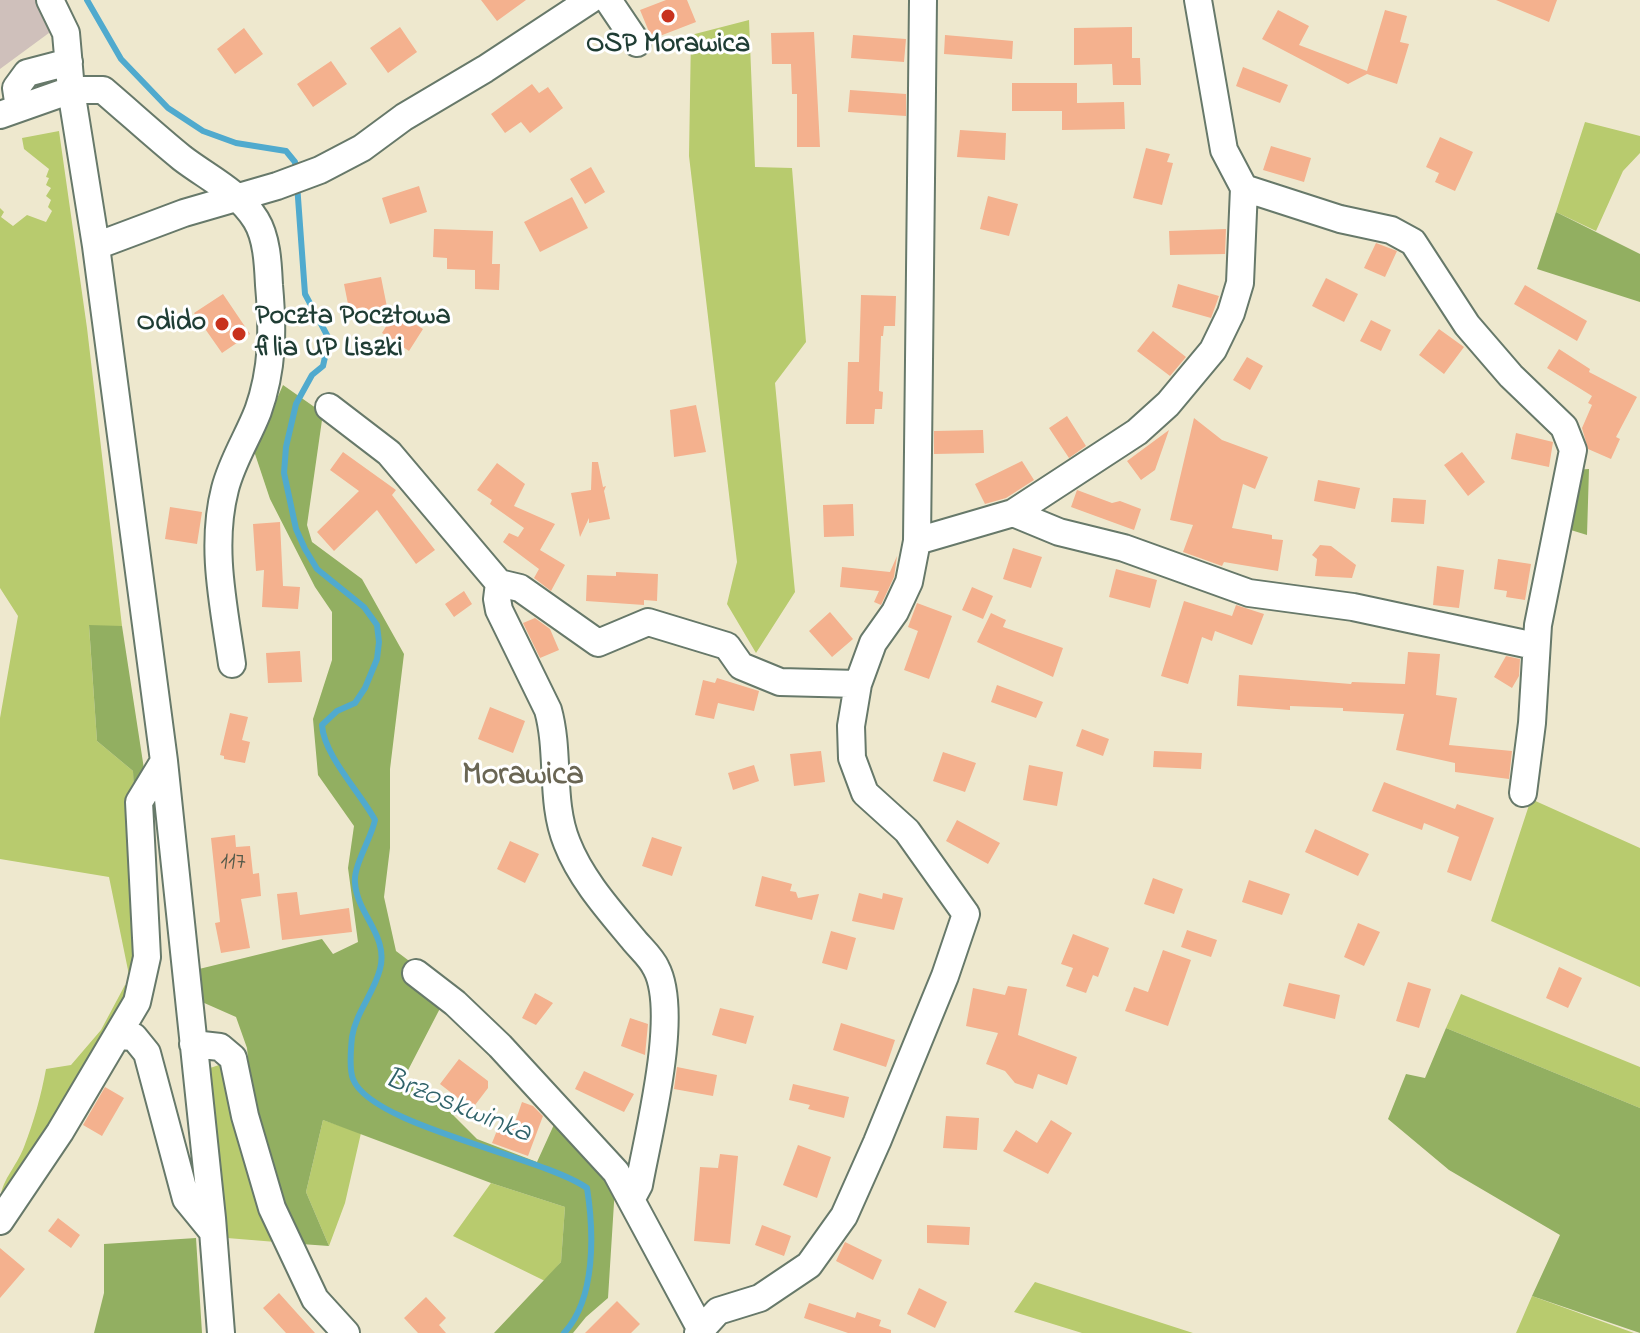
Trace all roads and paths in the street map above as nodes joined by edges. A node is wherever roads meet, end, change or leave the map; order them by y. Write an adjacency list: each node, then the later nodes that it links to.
1 (50, 0): 8 (street)
2 (590, 0): 6 (street)
3 (608, 0): 7 (street)
4 (923, 0): 16 (street)
5 (1198, 0): 11 (street)
6 (569, 9): 12 (street)
7 (637, 43)
8 (69, 62): 9 (street); 10 (street)
9 (71, 90): 10 (street); 12 (street); 13 (street)
10 (9, 112)
11 (1244, 188): 15 (street); 18 (street)
12 (240, 198): 13 (street); 19 (street)
13 (96, 246): 21 (street)
14 (329, 407): 17 (street)
15 (1013, 513): 16 (street); 18 (street)
16 (917, 541): 20 (street)
17 (499, 583): 20 (street); 26 (street)
18 (1535, 646): 22 (street)
19 (232, 664)
20 (858, 684): 29 (street)
21 (164, 761): 24 (street); 25 (street)
22 (1523, 793)
23 (416, 973): 26 (street)
24 (117, 1036): 27 (street); 28 (street)
25 (193, 1044): 28 (street); 31 (street)
26 (631, 1200): 29 (street)
27 (0, 1221)
28 (213, 1232): 30 (street)
29 (699, 1330)
30 (221, 1333)
31 (346, 1333)

